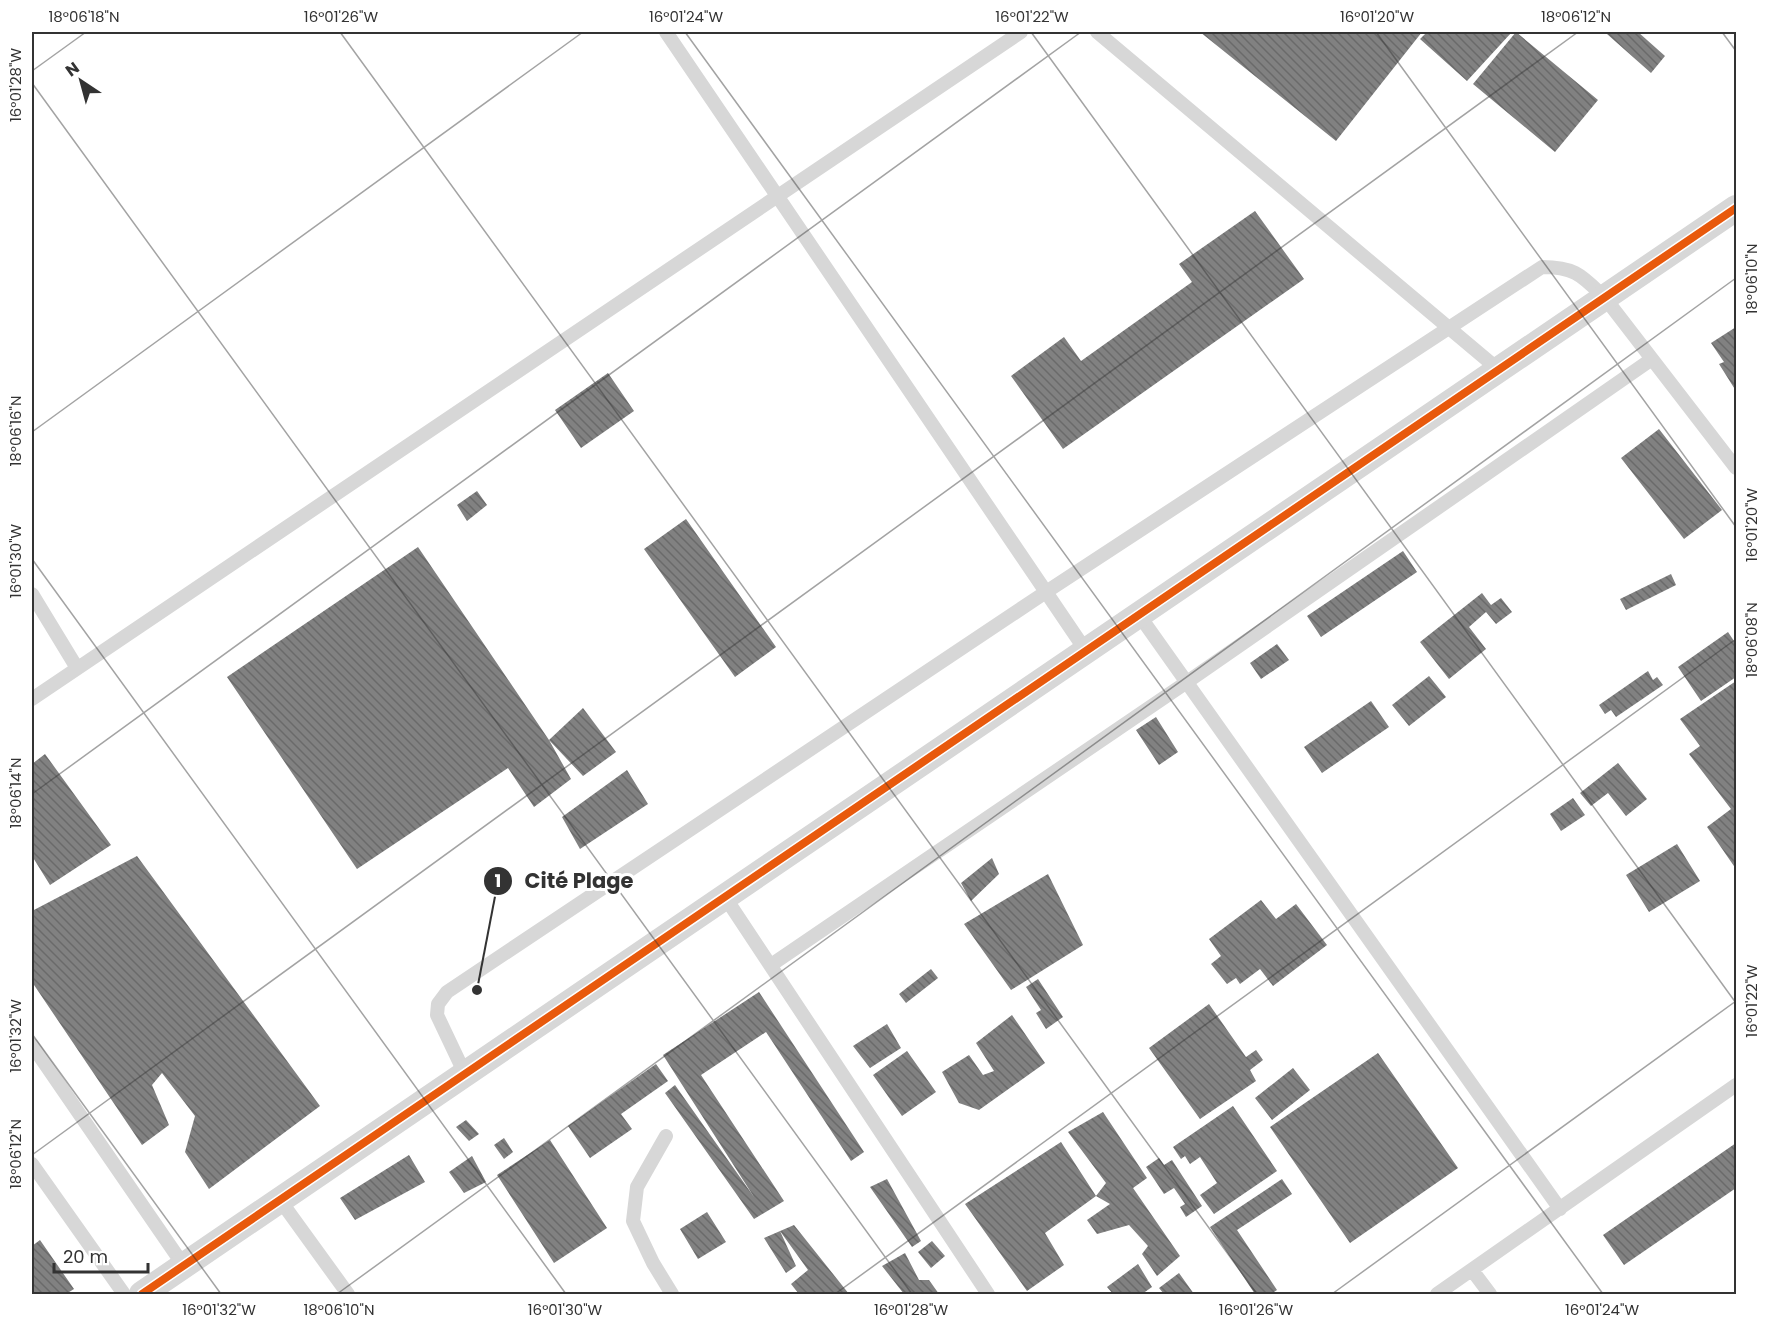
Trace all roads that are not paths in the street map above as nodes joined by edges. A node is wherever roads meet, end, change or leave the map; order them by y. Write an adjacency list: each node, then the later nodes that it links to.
1 (666, 32): 4 (lane)
2 (1021, 32): 4 (lane)
3 (1097, 32): 7 (lane)
4 (777, 196): 11 (lane); 15 (lane)
5 (1737, 208): 6 (street)
6 (1605, 298): 7 (lane); 8 (lane); 9 (street)
7 (1450, 328): 9 (lane); 11 (lane)
8 (1652, 359): 10 (lane); 16 (lane)
9 (1499, 370): 13 (street)
10 (1737, 468)
11 (1046, 592): 14 (lane); 21 (lane)
12 (32, 594): 15 (lane)
13 (1139, 615): 14 (street); 16 (lane)
14 (1086, 651): 18 (street)
15 (77, 668): 17 (lane)
16 (1187, 682): 19 (lane); 26 (lane)
17 (32, 699)
18 (725, 897): 19 (lane); 21 (street)
19 (771, 965): 33 (lane)
20 (32, 1045): 27 (lane)
21 (465, 1074): 25 (street)
22 (1737, 1085): 26 (lane)
23 (666, 1136): 32 (lane)
24 (32, 1164): 29 (lane)
25 (280, 1200): 27 (street); 31 (lane)
26 (1560, 1209): 28 (lane)
27 (184, 1266): 30 (street)
28 (1472, 1270): 34 (lane); 35 (lane)
29 (124, 1294)
30 (142, 1294)
31 (348, 1294)
32 (672, 1294)
33 (988, 1294)
34 (1437, 1294)
35 (1490, 1294)

